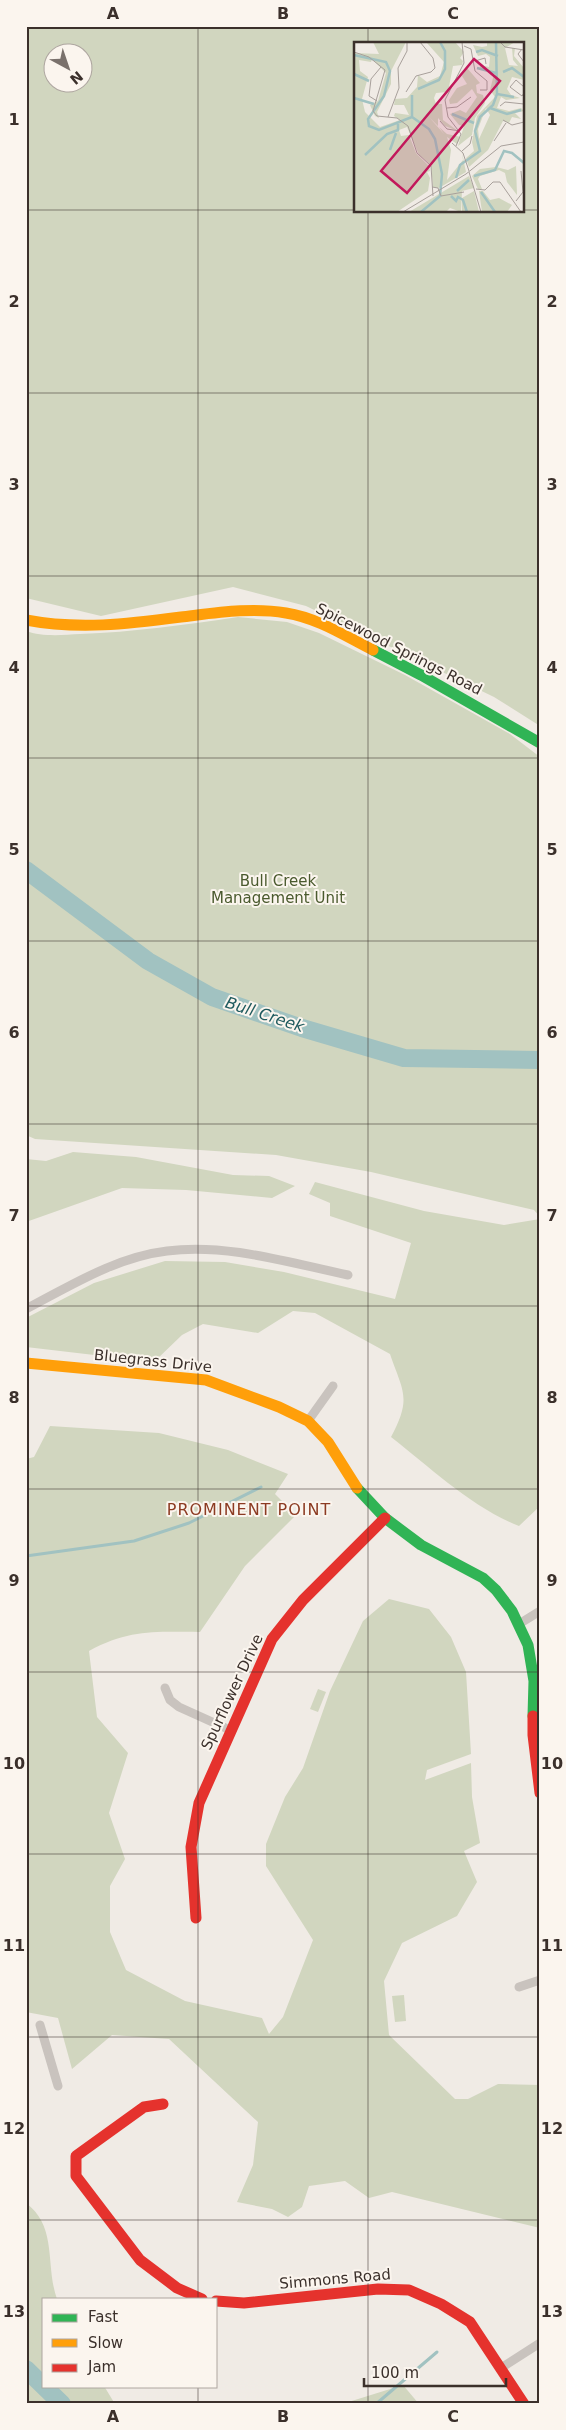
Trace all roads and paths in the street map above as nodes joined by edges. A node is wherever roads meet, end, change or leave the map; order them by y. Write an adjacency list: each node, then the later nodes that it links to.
1 (26, 620): 2 (street, Spicewood Springs Road)
2 (540, 743)
3 (348, 1275): 4 (street)
4 (26, 1310)
5 (26, 1363): 7 (street, Bluegrass Drive)
6 (333, 1386): 7 (street)
7 (308, 1421): 8 (street, Bluegrass Drive)
8 (385, 1518): 10 (street, Bluegrass Drive); 12 (street, Spurflower Drive)
9 (540, 1611): 10 (street)
10 (519, 1624): 13 (street, Bluegrass Drive)
11 (165, 1688): 12 (street)
12 (230, 1730): 14 (street, Spurflower Drive)
13 (540, 1793)
14 (196, 1918)
15 (540, 1980): 16 (street)
16 (519, 1988)
17 (40, 2025): 18 (street)
18 (58, 2086)
19 (164, 2104): 20 (street)
20 (200, 2298)
21 (218, 2301): 23 (street, Simmons Road)
22 (540, 2343): 23 (street)
23 (501, 2368): 24 (street, Simmons Road)
24 (524, 2404)

